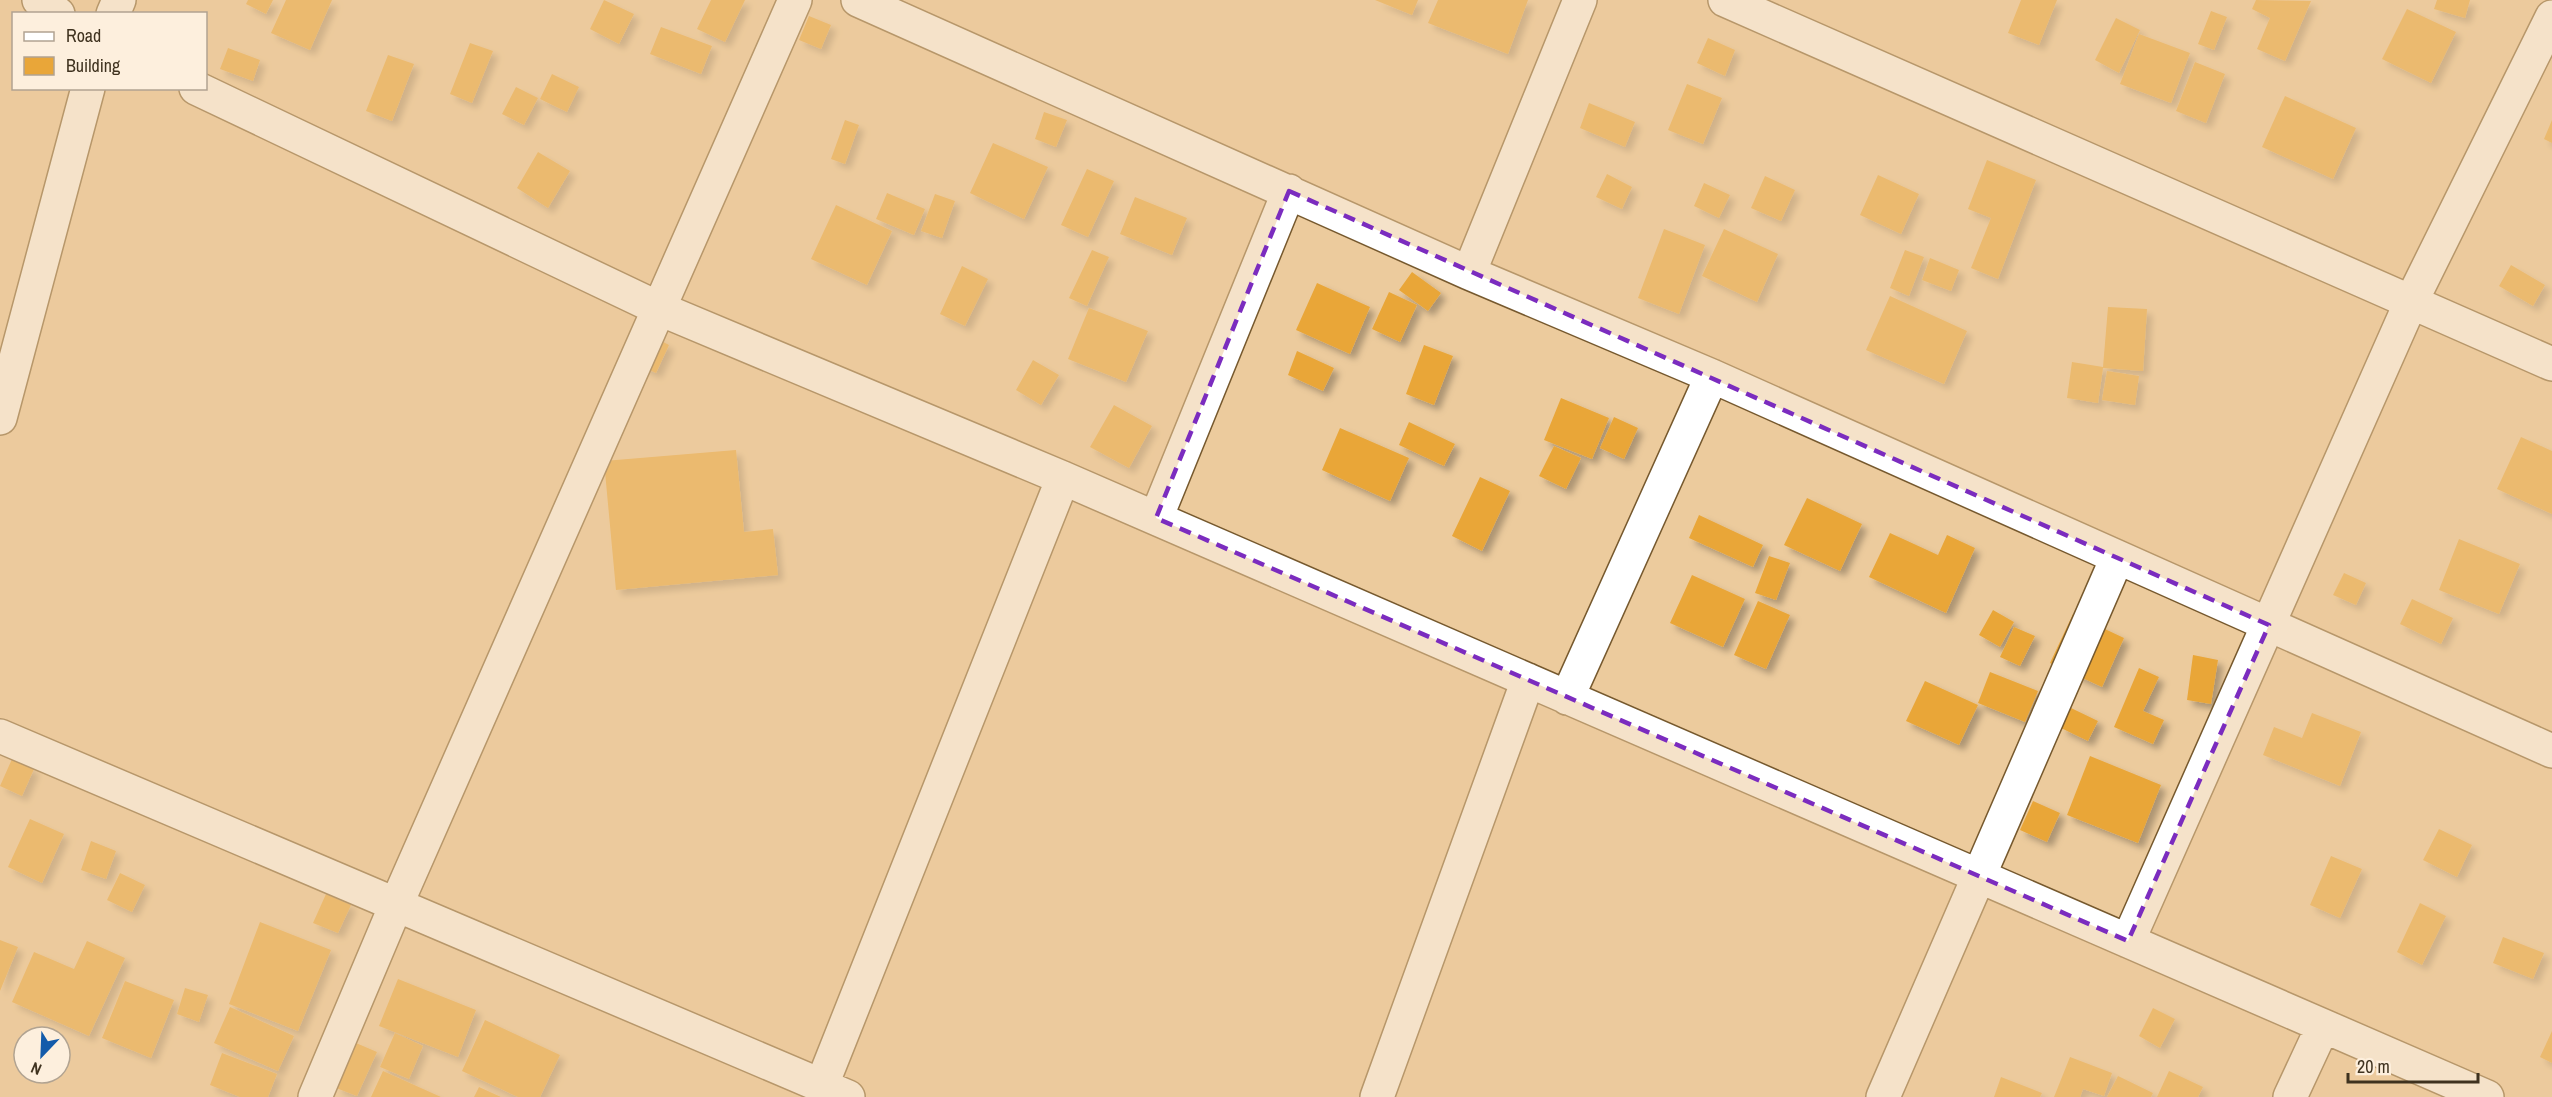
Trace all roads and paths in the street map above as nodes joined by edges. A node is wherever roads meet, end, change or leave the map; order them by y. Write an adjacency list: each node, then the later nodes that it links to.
1 (39, 0): 6 (street)
2 (795, 0): 13 (street)
3 (858, 0): 10 (street)
4 (1580, 0): 11 (street)
5 (1725, 0): 12 (street)
6 (55, 12)
7 (2552, 17): 12 (street)
8 (87, 90): 16 (street)
9 (200, 90): 13 (street)
10 (1288, 191): 11 (street); 18 (street)
11 (1469, 273): 15 (street)
12 (2411, 302): 14 (street); 20 (street)
13 (660, 309): 17 (street); 26 (street)
14 (2552, 364)
15 (1712, 376): 19 (street); 22 (street)
16 (0, 418)
17 (1063, 478): 18 (street); 29 (street)
18 (1156, 518): 21 (street)
19 (2117, 558): 20 (street); 25 (street)
20 (2269, 625): 24 (street); 27 (street)
21 (1527, 680): 22 (street); 31 (street)
22 (1567, 698): 25 (street)
23 (0, 736): 26 (street)
24 (2552, 751)
25 (1979, 877): 27 (street); 32 (street)
26 (396, 905): 29 (street); 30 (street)
27 (2128, 942): 28 (street)
28 (2323, 1026): 33 (street); 34 (street)
29 (834, 1092)
30 (315, 1097)
31 (1377, 1097)
32 (1883, 1097)
33 (2289, 1097)
34 (2487, 1097)

